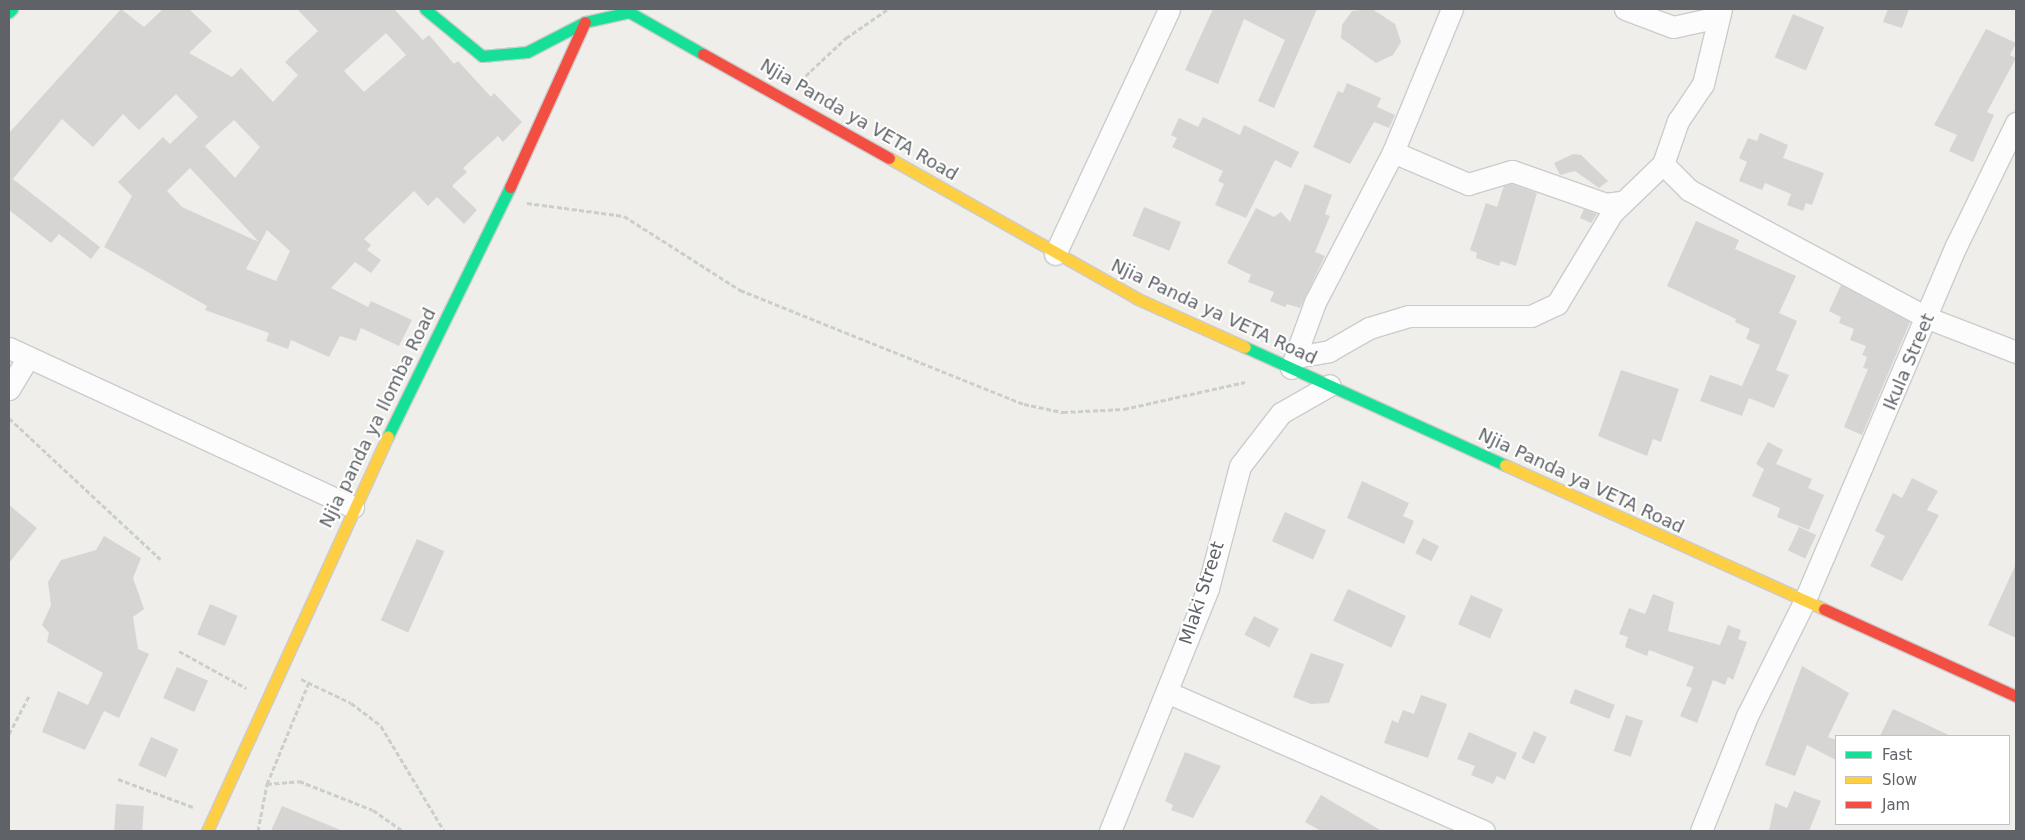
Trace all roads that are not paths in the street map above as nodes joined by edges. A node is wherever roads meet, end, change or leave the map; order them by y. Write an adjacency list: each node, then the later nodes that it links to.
1 (12, 9): 6 (main road)
2 (425, 9): 8 (main road, Njia Panda ya VETA Road)
3 (1169, 9): 13 (street)
4 (1452, 9): 10 (street)
5 (1625, 9): 7 (street)
6 (9, 12)
7 (1720, 13): 11 (street)
8 (588, 15): 13 (main road, Njia Panda ya VETA Road); 21 (main road, Njia panda ya Ilomba Road)
9 (2016, 123): 14 (street, Ikula Street)
10 (1393, 152): 12 (street); 18 (street)
11 (1663, 164): 12 (street); 14 (street)
12 (1622, 202): 18 (street)
13 (1055, 254): 18 (main road, Njia Panda ya VETA Road)
14 (1928, 318): 16 (street); 22 (street, Ikula Street)
15 (9, 348): 17 (street)
16 (2016, 352)
17 (28, 357): 20 (street); 21 (street)
18 (1293, 364): 19 (main road, Njia Panda ya VETA Road)
19 (1330, 385): 22 (main road, Njia Panda ya VETA Road); 23 (street, Mlaki Street)
20 (9, 389)
21 (353, 507): 25 (main road, Njia panda ya Ilomba Road)
22 (1804, 602): 24 (main road, Njia Panda ya VETA Road); 28 (street, Ikula Street)
23 (1167, 692): 26 (street, Mlaki Street); 27 (street)
24 (2016, 696)
25 (207, 831)
26 (1110, 831)
27 (1484, 831)
28 (1701, 831)

